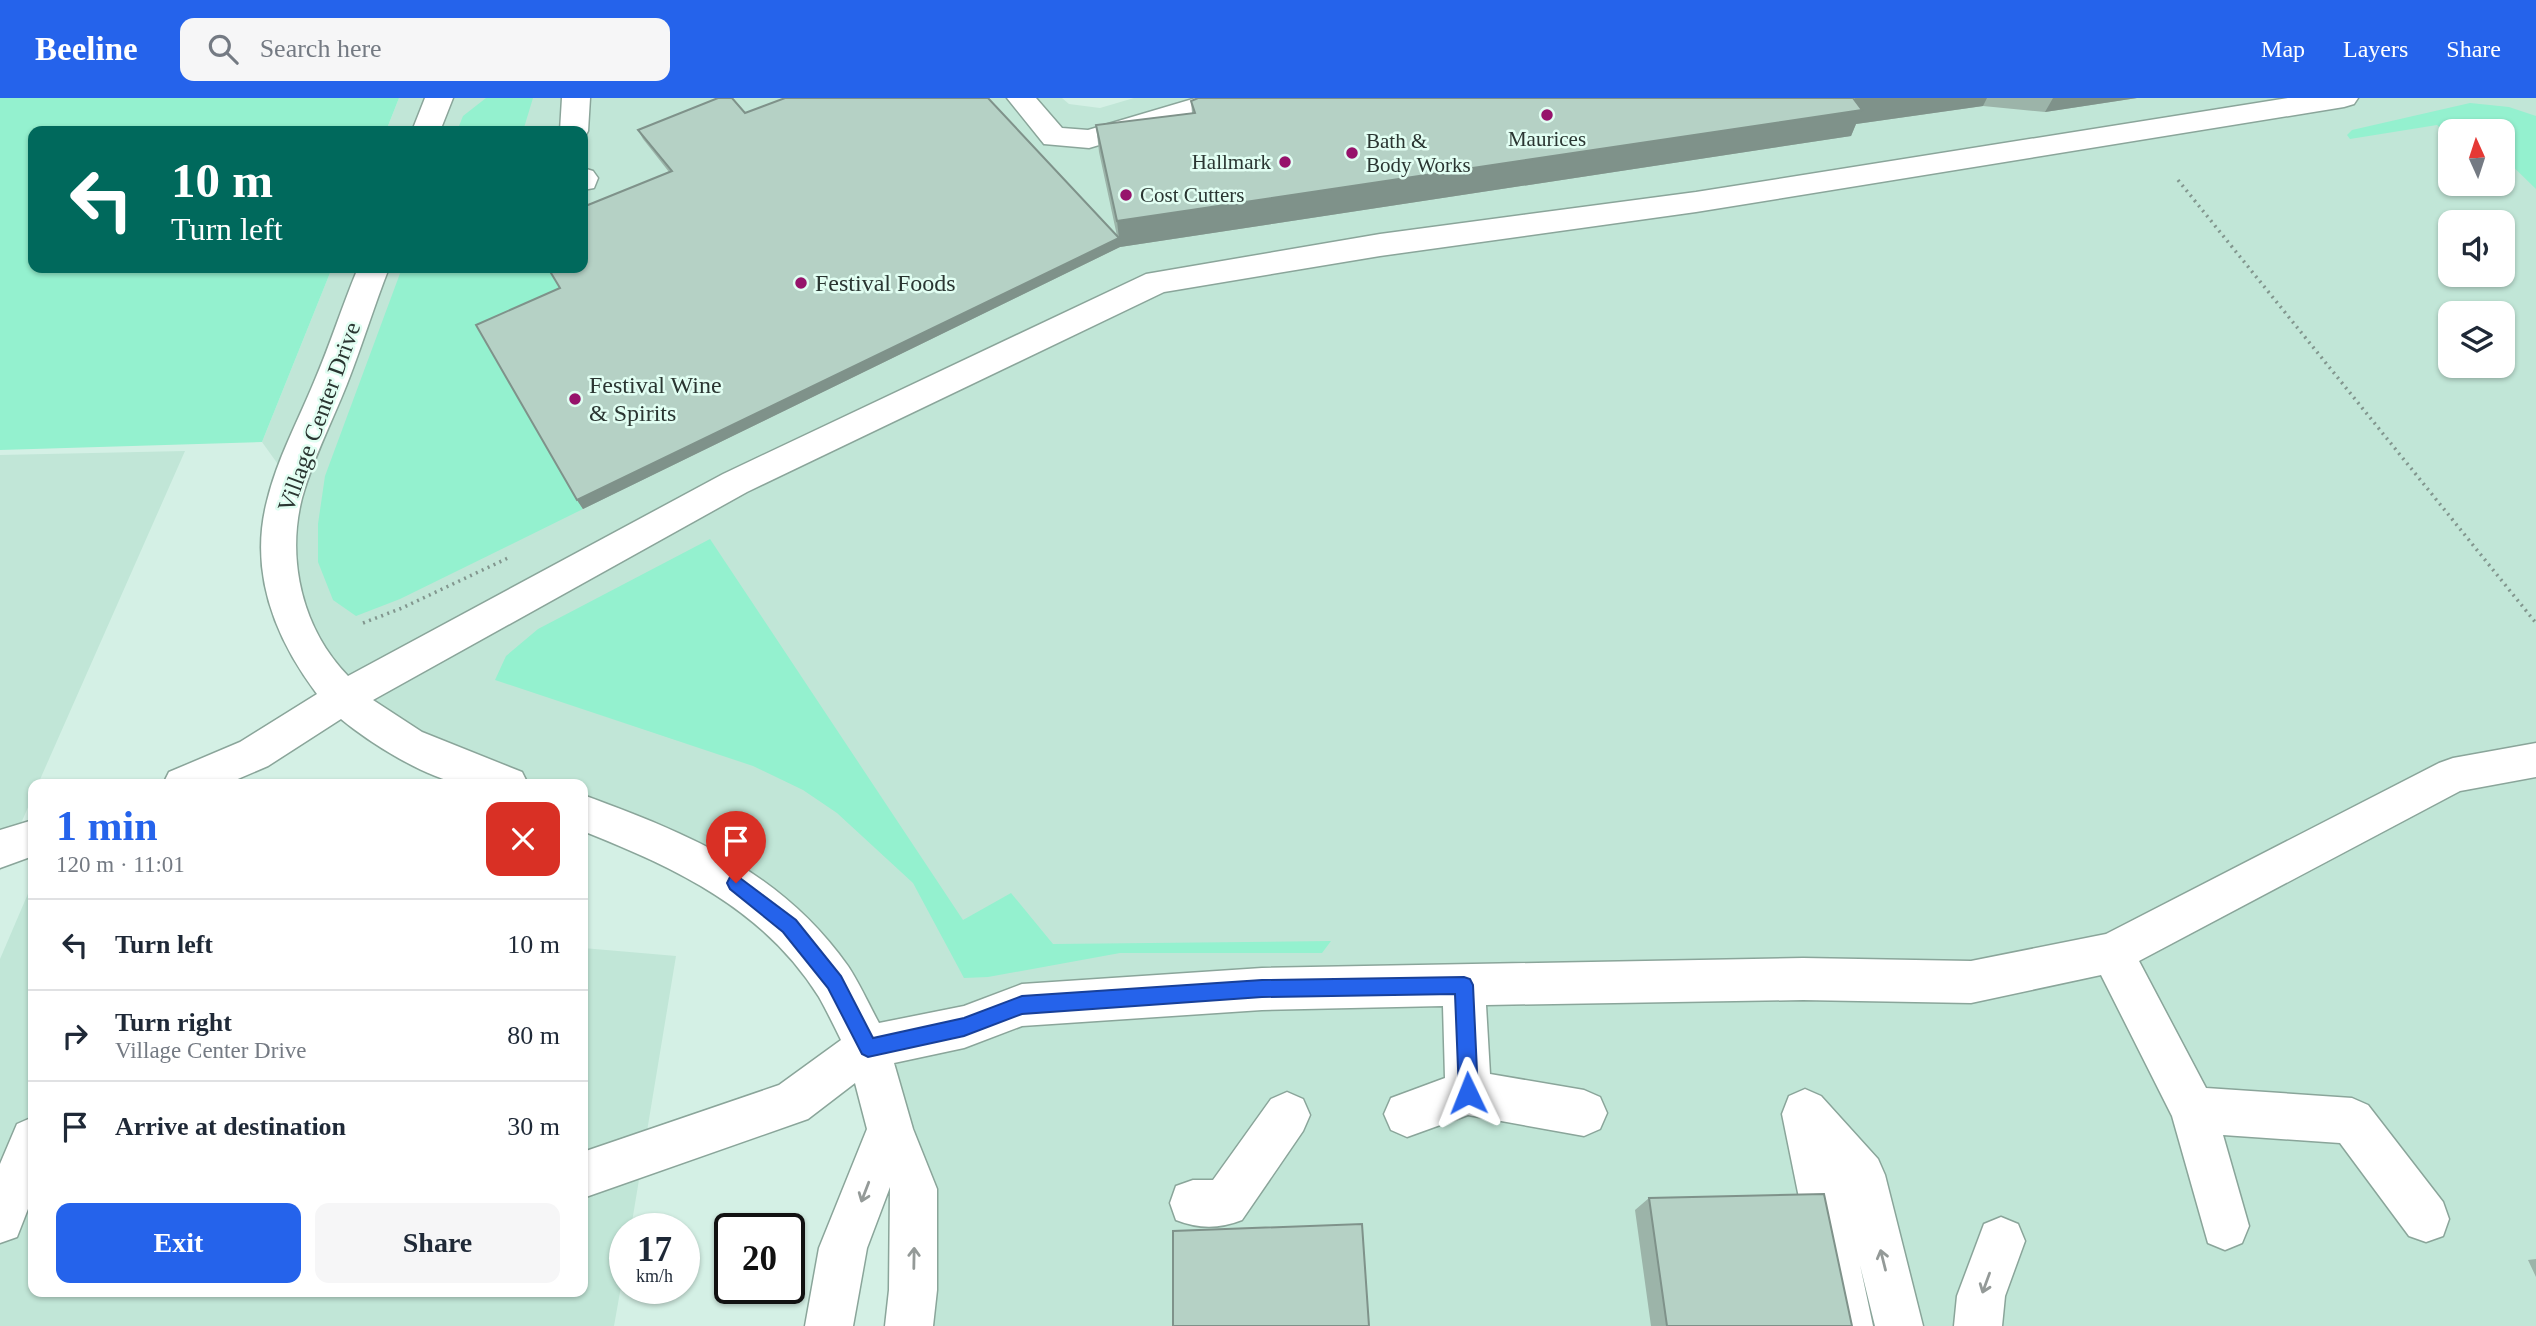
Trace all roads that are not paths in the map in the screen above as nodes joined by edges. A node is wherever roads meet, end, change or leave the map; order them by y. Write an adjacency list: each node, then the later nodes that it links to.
1 (439, 98): 6 (street)
2 (576, 98): 7 (street)
3 (1021, 98): 4 (street)
4 (1227, 98)
5 (2344, 98): 9 (street)
6 (428, 126)
7 (574, 126)
8 (371, 273): 9 (street, Village Center Drive)
9 (342, 698): 11 (street); 12 (street, Village Center Drive)
10 (2536, 760): 16 (street)
11 (195, 779)
12 (495, 779)
13 (588, 815): 18 (street)
14 (28, 840): 15 (street)
15 (0, 849)
16 (2112, 954): 17 (street); 20 (street)
17 (1464, 985): 18 (street); 19 (street)
18 (868, 1048): 24 (street); 26 (street)
19 (1468, 1093): 21 (street); 22 (street)
20 (2193, 1110): 28 (street); 30 (street)
21 (1407, 1114)
22 (1584, 1114)
23 (1286, 1115): 27 (street)
24 (890, 1129): 32 (street, one-way to 32); 33 (street, one-way to 24)
25 (28, 1152): 29 (street)
26 (588, 1173)
27 (1192, 1203)
28 (2426, 1219)
29 (0, 1220)
30 (2225, 1227)
31 (2001, 1241): 36 (street, one-way to 36)
32 (829, 1326)
33 (909, 1326)
34 (1849, 1326): 35 (street, one-way to 34)
35 (1899, 1326)
36 (1978, 1326)

